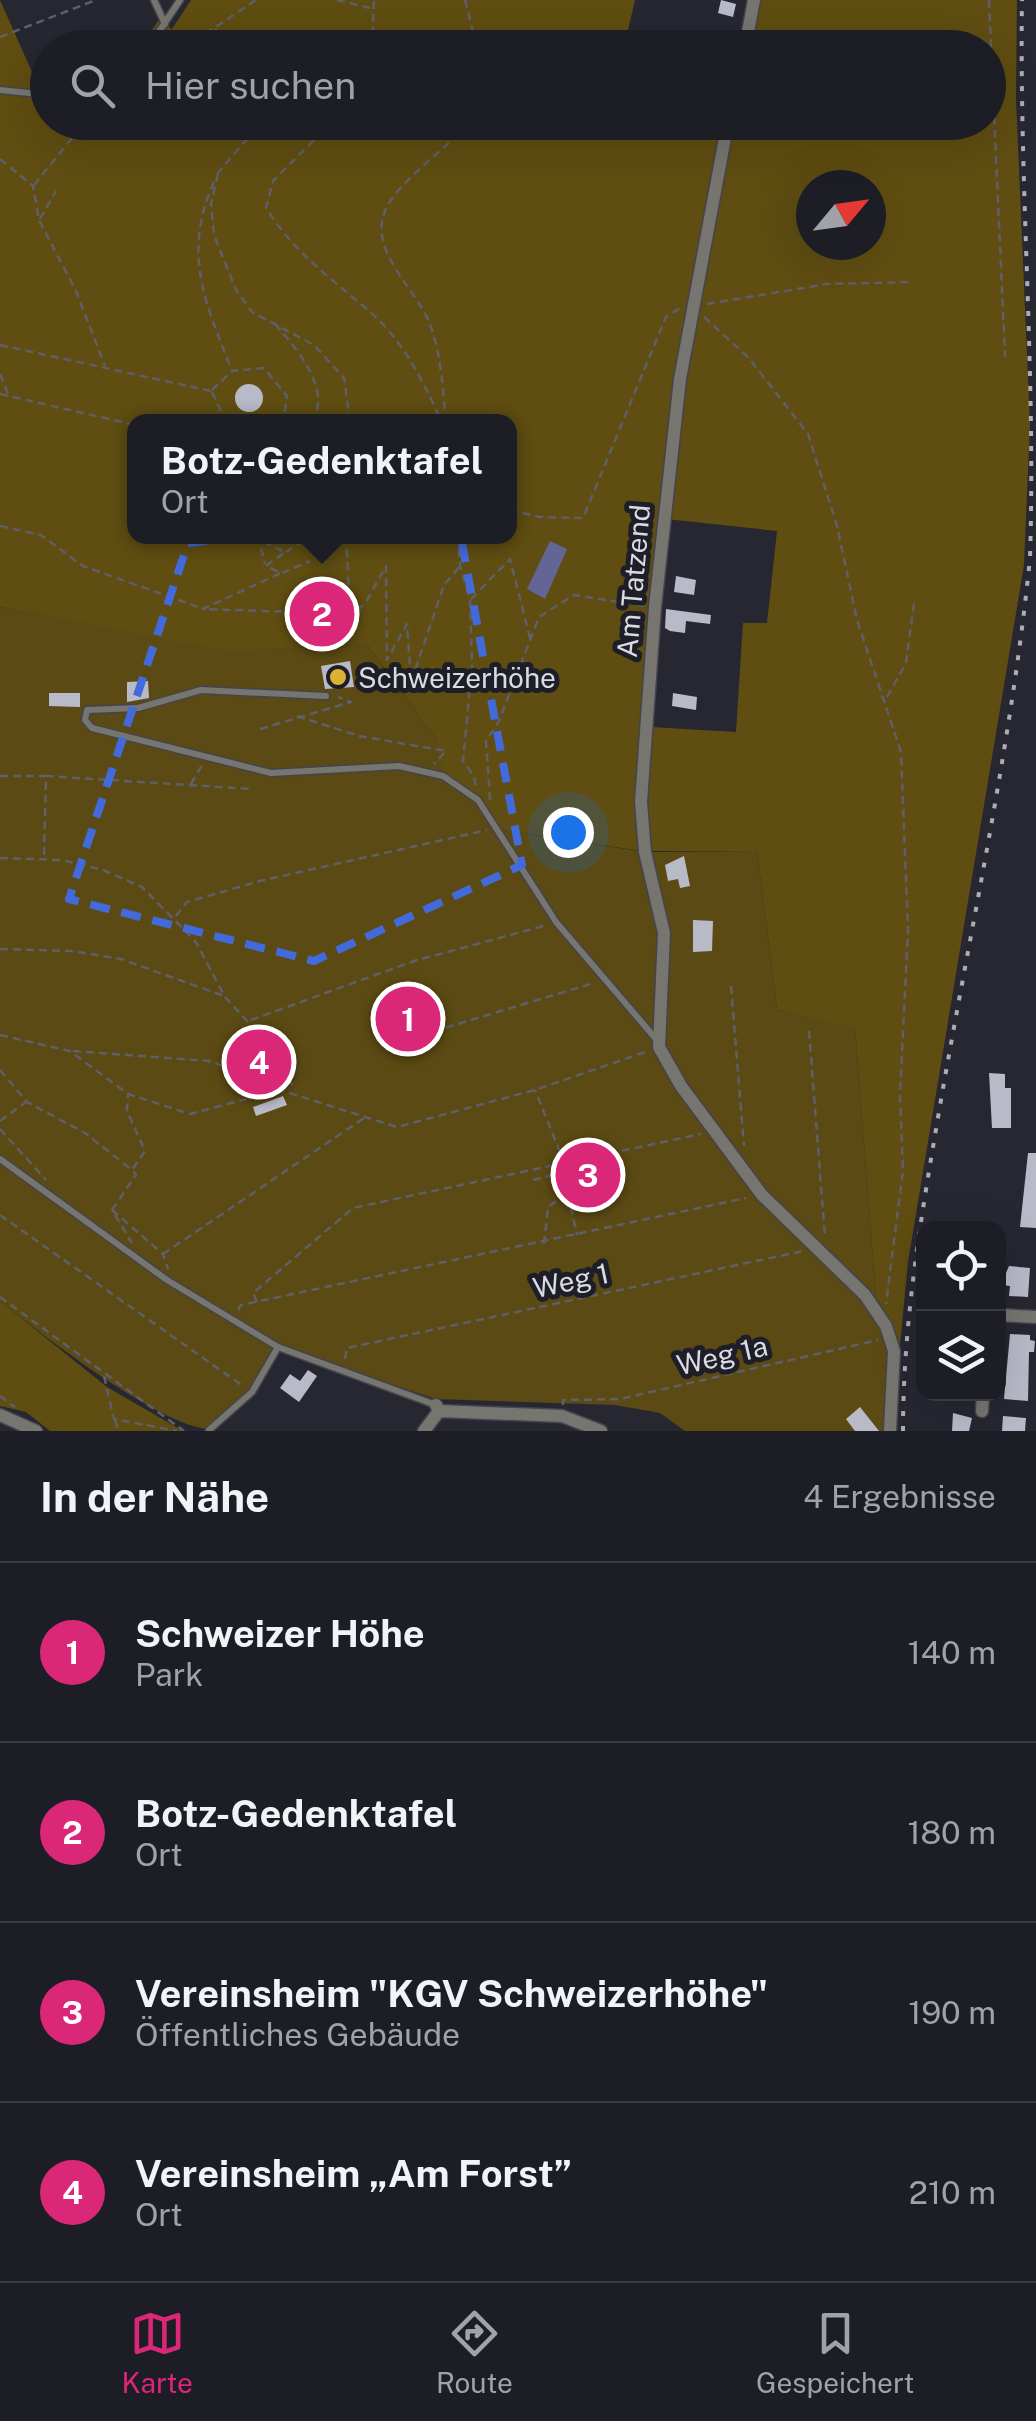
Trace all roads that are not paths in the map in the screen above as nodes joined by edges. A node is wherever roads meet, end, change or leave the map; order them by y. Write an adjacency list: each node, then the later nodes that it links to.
1 (154, 0): 4 (lane)
2 (180, 0): 4 (lane)
3 (754, 0): 6 (street)
4 (166, 25): 5 (lane)
5 (163, 30)
6 (748, 30)
7 (0, 90): 8 (lane)
8 (30, 93)
9 (724, 140): 11 (street, Am Tatzend)
10 (326, 696): 11 (lane)
11 (659, 1047): 25 (street)
12 (0, 1160): 15 (lane)
13 (1006, 1316): 14 (street)
14 (1036, 1318)
15 (278, 1346): 17 (lane); 21 (lane)
16 (983, 1401): 18 (street)
17 (438, 1408): 23 (street); 24 (street)
18 (982, 1411)
19 (1, 1416): 20 (street)
20 (16, 1426): 22 (street)
21 (210, 1430)
22 (36, 1431)
23 (424, 1431)
24 (600, 1431)
25 (890, 1431)

